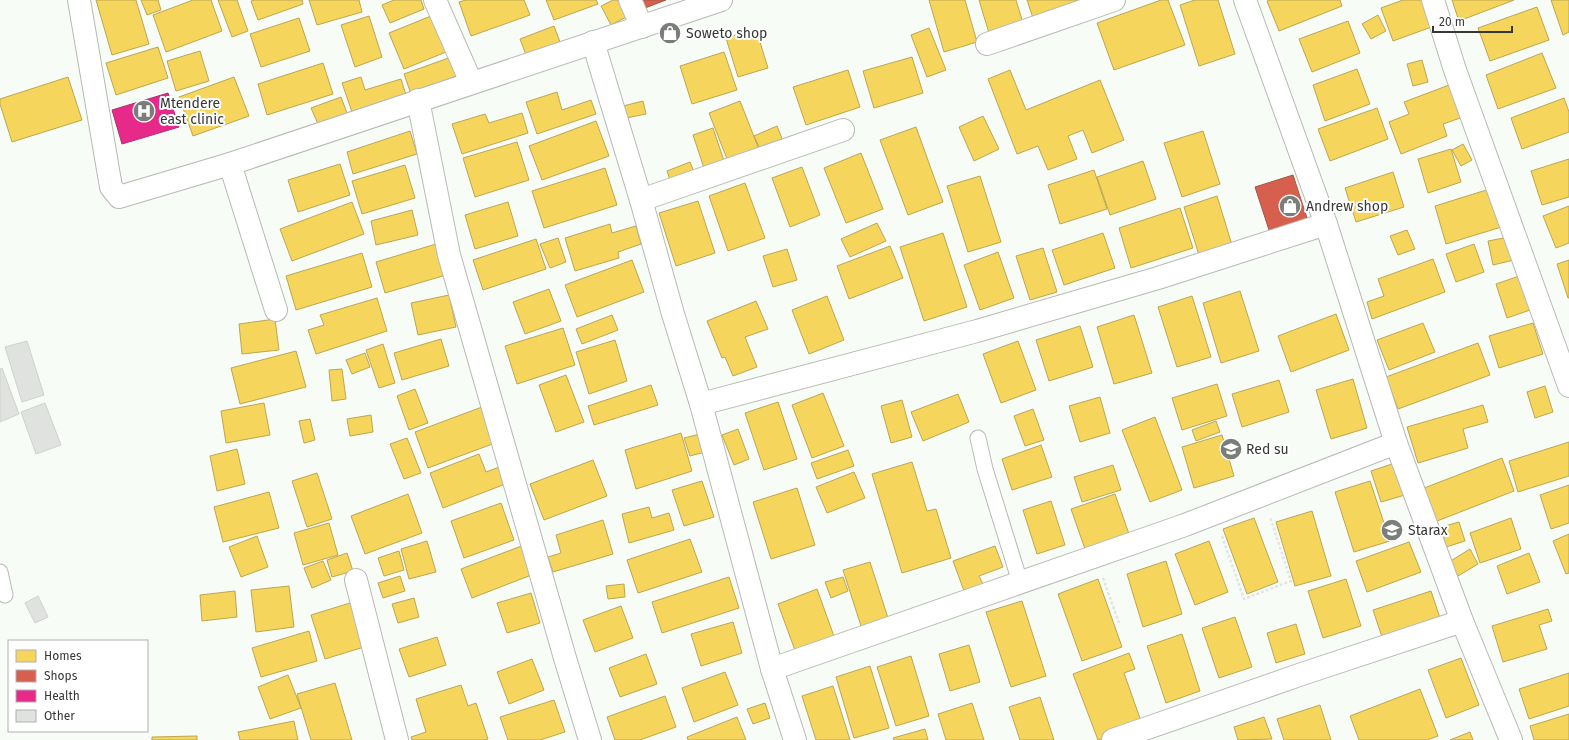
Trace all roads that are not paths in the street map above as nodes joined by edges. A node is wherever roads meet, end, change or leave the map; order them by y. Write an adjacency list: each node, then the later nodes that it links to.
1 (79, 0): 14 (street)
2 (435, 0): 11 (street)
3 (630, 0): 8 (street)
4 (721, 0): 8 (street)
5 (1114, 0): 10 (street)
6 (1245, 0): 16 (street)
7 (1433, 0): 18 (street)
8 (642, 27): 9 (street)
9 (593, 42): 11 (street); 15 (street)
10 (987, 44)
11 (471, 82): 12 (street)
12 (418, 100): 14 (street); 29 (street)
13 (842, 130): 15 (street)
14 (230, 164): 17 (street)
15 (641, 200): 19 (street)
16 (1326, 224): 19 (street); 21 (street)
17 (276, 310)
18 (1569, 386)
19 (701, 404): 27 (street)
20 (978, 438): 24 (lane)
21 (1396, 444): 24 (street); 26 (street)
22 (0, 572): 25 (lane)
23 (356, 580): 28 (street)
24 (1020, 582): 27 (street)
25 (5, 596)
26 (1462, 621): 31 (street); 32 (street)
27 (772, 669): 30 (street)
28 (397, 740)
29 (590, 740)
30 (795, 740)
31 (1113, 740)
32 (1511, 740)

